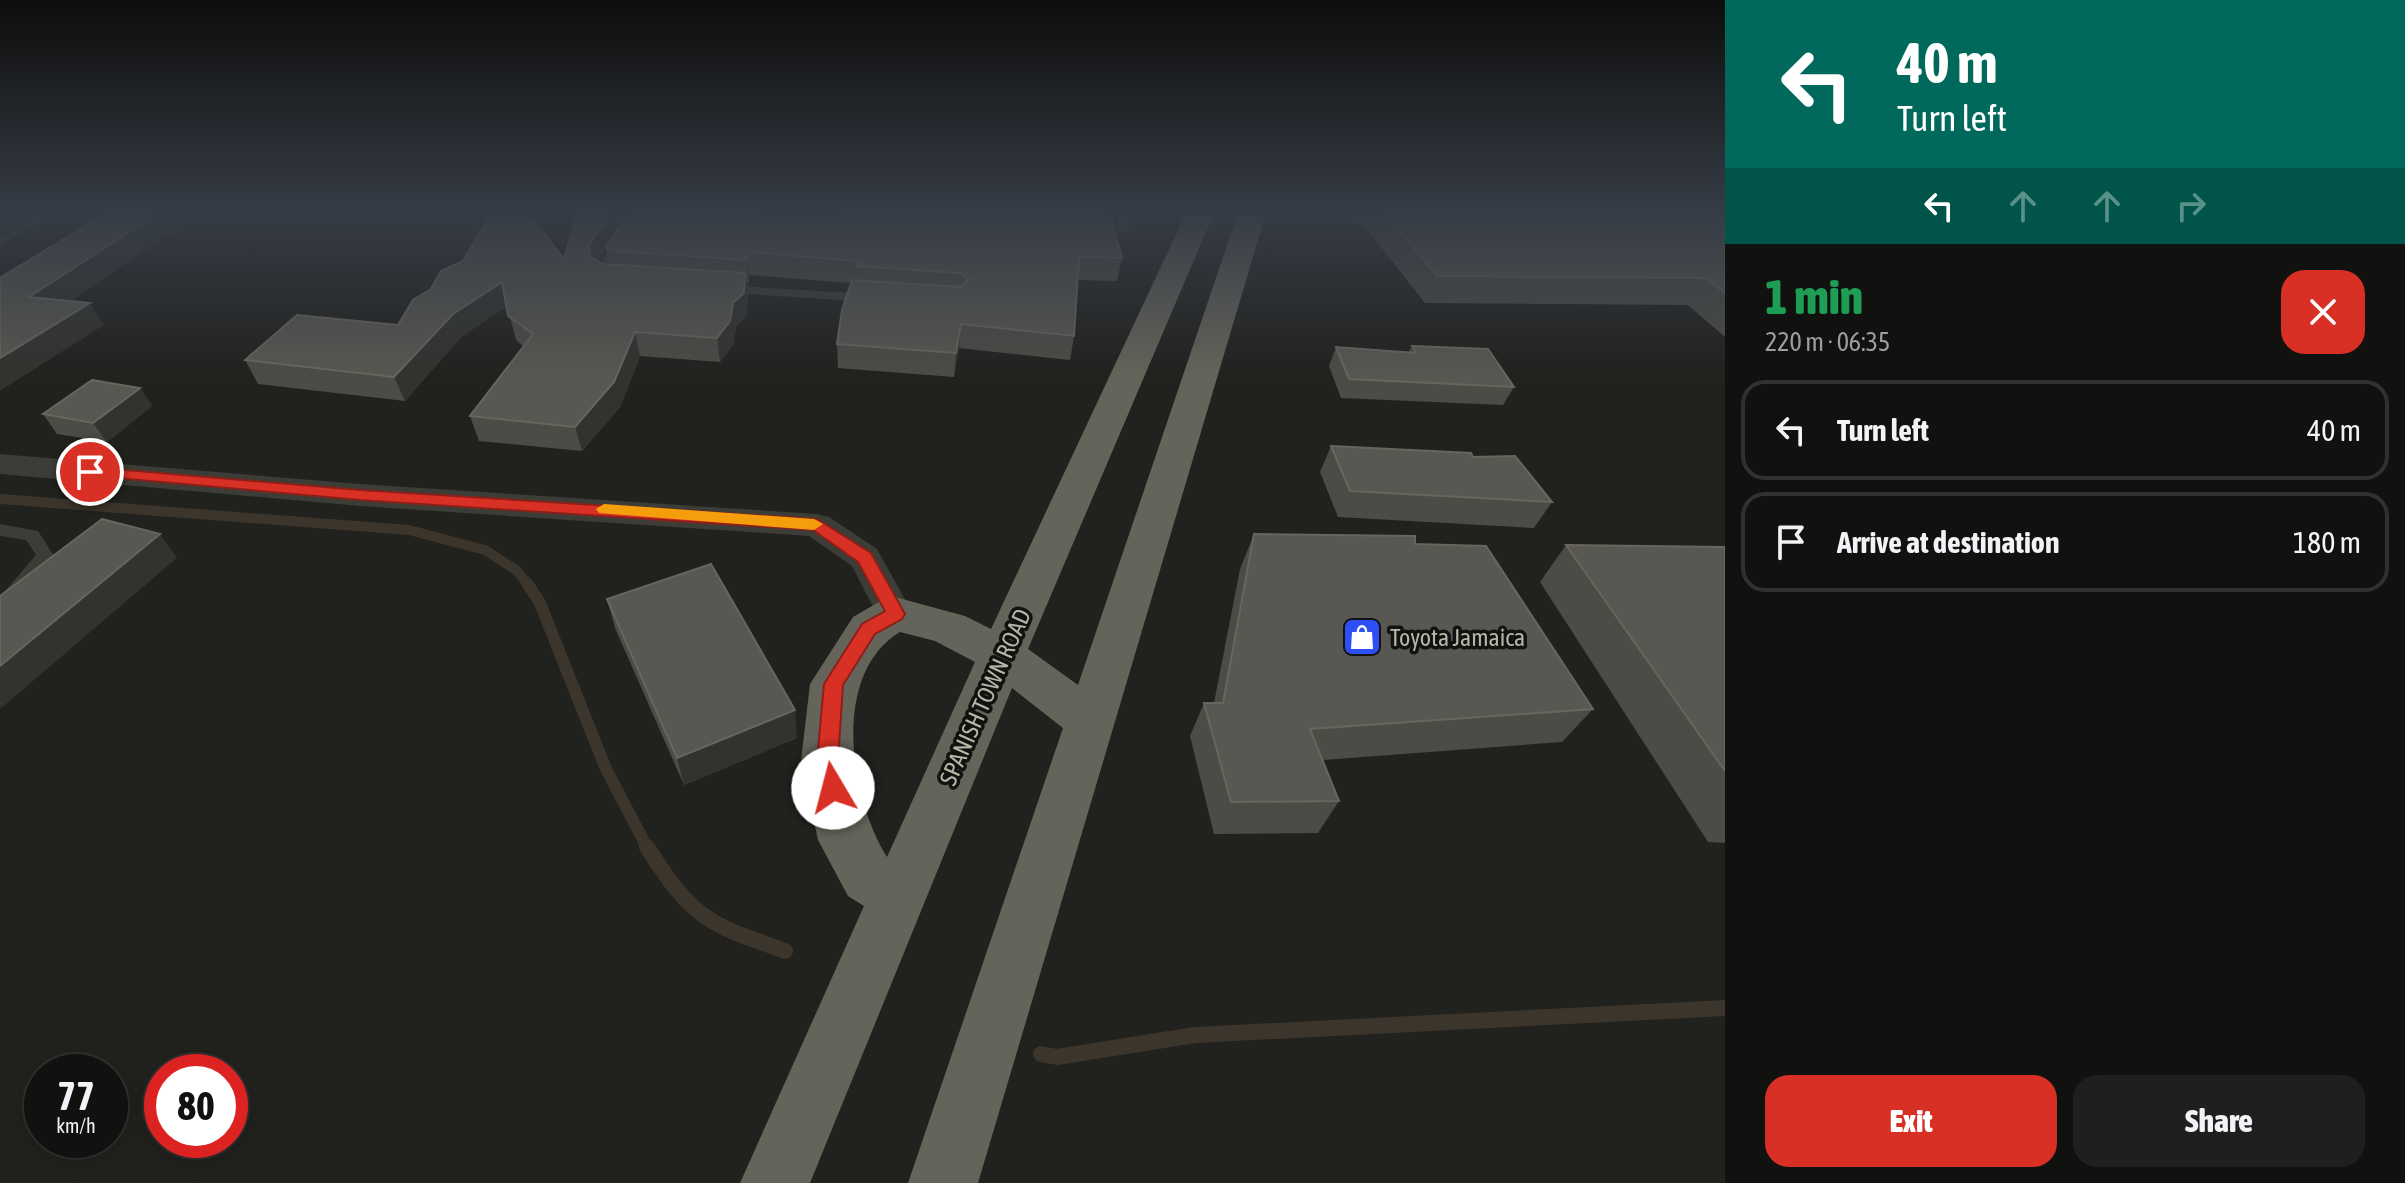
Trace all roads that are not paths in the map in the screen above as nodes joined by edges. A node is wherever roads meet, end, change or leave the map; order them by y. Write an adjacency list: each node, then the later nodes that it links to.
1 (603, 268): 4 (lane)
2 (1175, 268): 11 (highway, SPANISH TOWN ROAD)
3 (1235, 268): 12 (highway)
4 (625, 282)
5 (708, 288): 6 (lane)
6 (879, 298)
7 (0, 464): 10 (street)
8 (0, 530): 9 (lane)
9 (0, 607)
10 (895, 614): 11 (highway); 13 (highway)
11 (1002, 655): 12 (highway); 13 (highway, SPANISH TOWN ROAD)
12 (1091, 722): 15 (highway)
13 (898, 896): 14 (highway, SPANISH TOWN ROAD)
14 (775, 1183)
15 (943, 1183)

